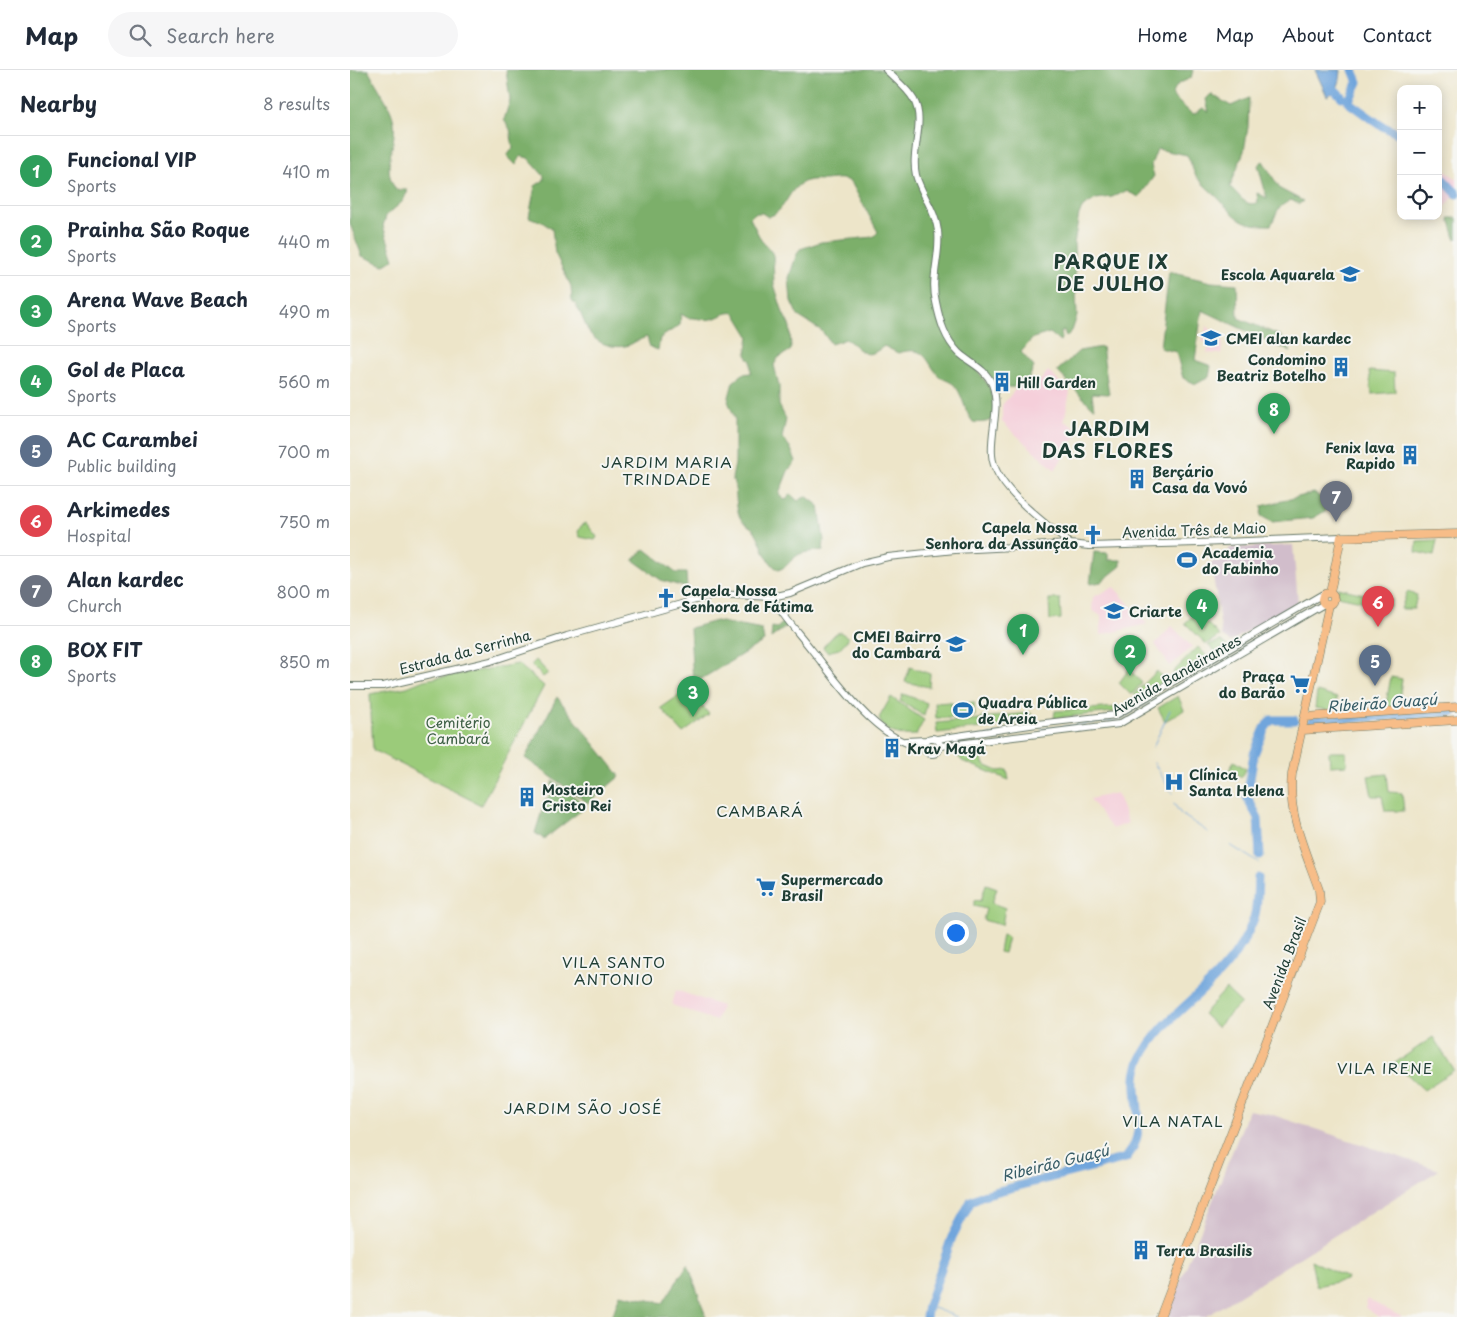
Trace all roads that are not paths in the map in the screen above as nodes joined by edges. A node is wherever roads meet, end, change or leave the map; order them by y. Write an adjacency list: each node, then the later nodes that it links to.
1 (886, 70): 3 (street)
2 (1457, 534): 4 (main road, Avenida Três de Maio)
3 (1061, 536): 5 (street); 6 (street)
4 (1341, 537): 5 (street, Avenida Três de Maio); 7 (main road)
5 (1070, 544): 6 (street, Avenida Três de Maio)
6 (1052, 545): 8 (street, Avenida Três de Maio)
7 (1327, 594): 9 (main road, Avenida Brasil); 10 (street, Avenida Bandeirantes)
8 (772, 597): 12 (street, Avenida Três de Maio); 20 (street)
9 (1326, 604): 11 (street, Avenida Bandeirantes); 15 (main road, Avenida Brasil)
10 (1286, 616): 11 (street); 18 (street, Avenida Bandeirantes)
11 (1290, 624): 21 (street, Avenida Bandeirantes)
12 (585, 631): 13 (street, Estrada da Serrinha)
13 (350, 686)
14 (1457, 708): 15 (main road)
15 (1305, 717): 17 (main road, Avenida Brasil)
16 (1457, 719): 17 (main road)
17 (1303, 730): 23 (main road, Avenida Brasil)
18 (937, 739): 19 (street); 21 (street)
19 (927, 740): 20 (street); 22 (street)
20 (905, 741): 22 (street)
21 (941, 746): 22 (street)
22 (924, 747)
23 (1160, 1317)

